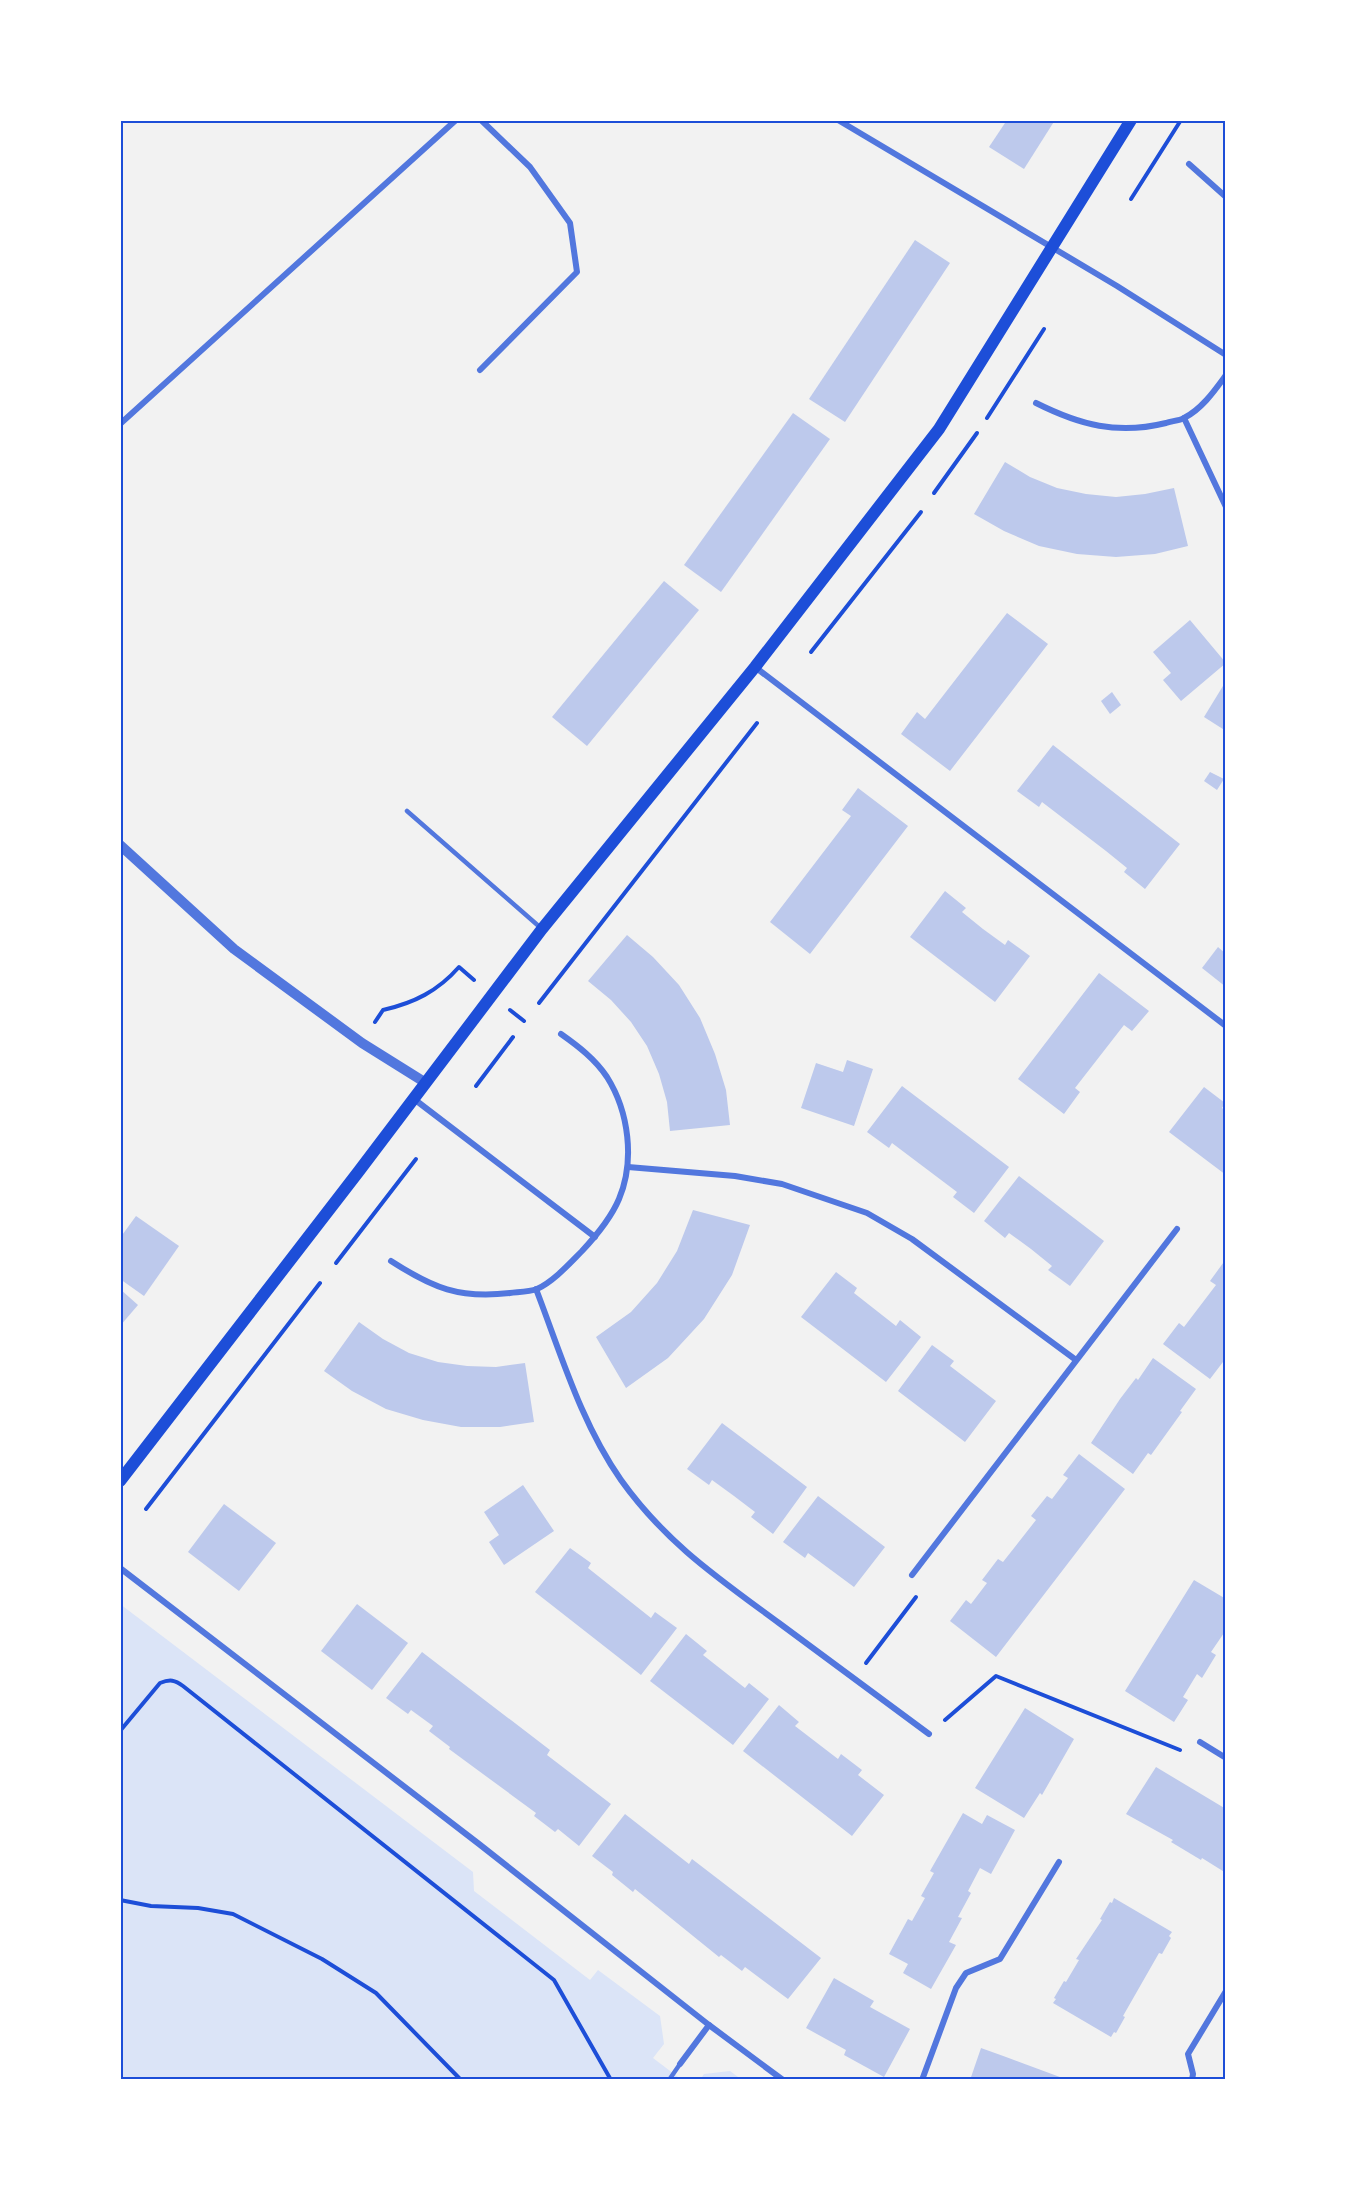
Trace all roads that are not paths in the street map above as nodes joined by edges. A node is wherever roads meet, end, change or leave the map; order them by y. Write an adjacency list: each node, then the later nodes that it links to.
1 (456, 120): 13 (street)
2 (480, 120): 9 (street)
3 (838, 120): 7 (street)
4 (1131, 120): 7 (main road)
5 (1189, 164): 6 (street)
6 (1226, 197)
7 (1053, 248): 8 (street); 15 (main road)
8 (1226, 355)
9 (480, 370)
10 (1226, 375): 12 (street)
11 (1036, 403): 12 (street)
12 (1184, 418): 14 (street)
13 (120, 424)
14 (1226, 507)
15 (755, 667): 18 (main road); 19 (street)
16 (407, 811): 18 (lane)
17 (120, 845): 21 (street)
18 (542, 929): 21 (main road)
19 (1226, 1026)
20 (561, 1034): 23 (street)
21 (426, 1083): 22 (main road)
22 (414, 1099): 25 (street); 29 (main road)
23 (628, 1167): 25 (street); 28 (street)
24 (1177, 1229): 28 (street)
25 (595, 1237): 27 (street)
26 (391, 1261): 27 (street)
27 (536, 1289): 32 (street)
28 (1076, 1360): 31 (street)
29 (120, 1481)
30 (120, 1568): 37 (street)
31 (912, 1575)
32 (929, 1734)
33 (1200, 1742): 34 (street)
34 (1226, 1758)
35 (1059, 1862): 41 (street)
36 (1226, 1991): 42 (street)
37 (709, 2025): 38 (street); 40 (street)
38 (680, 2064): 39 (lane)
39 (669, 2080)
40 (783, 2080)
41 (922, 2080)
42 (1192, 2080)

